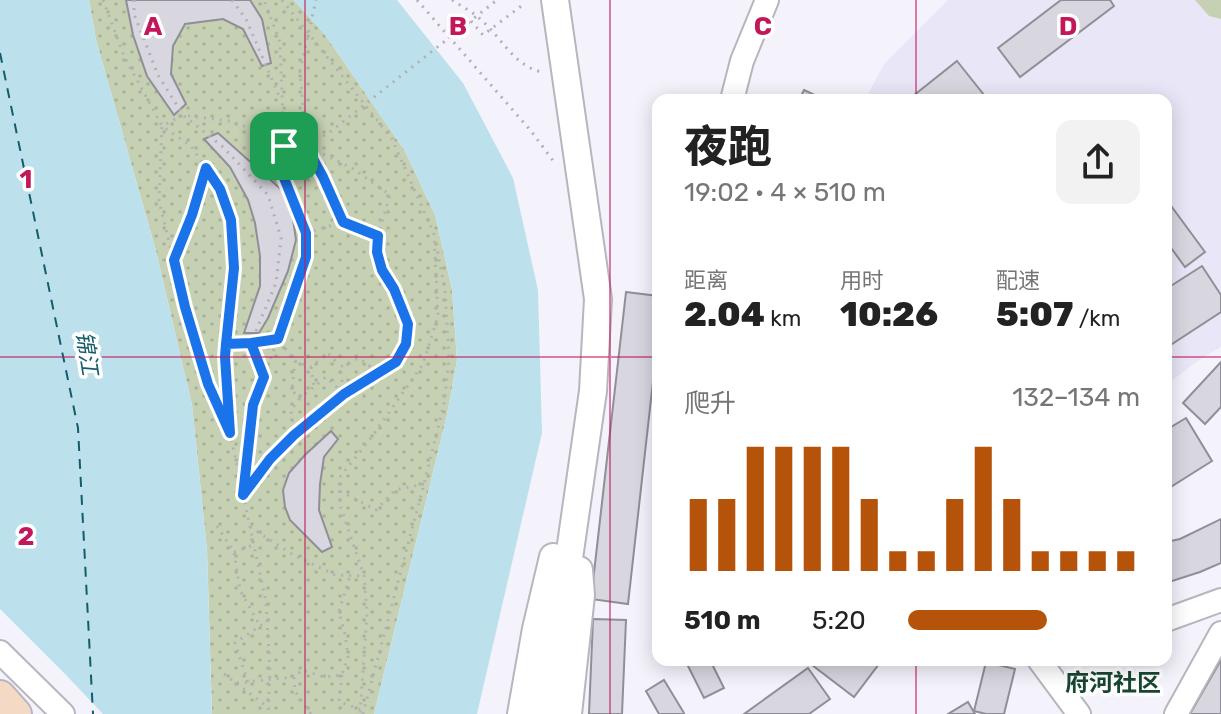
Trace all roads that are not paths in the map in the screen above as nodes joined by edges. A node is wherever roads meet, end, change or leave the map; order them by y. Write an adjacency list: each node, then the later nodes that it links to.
1 (555, 0): 4 (street)
2 (767, 0): 3 (street)
3 (734, 94)
4 (574, 519): 13 (street); 14 (street); 15 (street)
5 (1221, 600): 6 (street)
6 (1172, 618)
7 (1221, 633): 17 (street)
8 (0, 652): 12 (street)
9 (1043, 666): 16 (street)
10 (0, 696): 11 (main road)
11 (16, 714)
12 (63, 714)
13 (521, 714)
14 (544, 714)
15 (568, 714)
16 (1079, 714)
17 (1176, 714)

